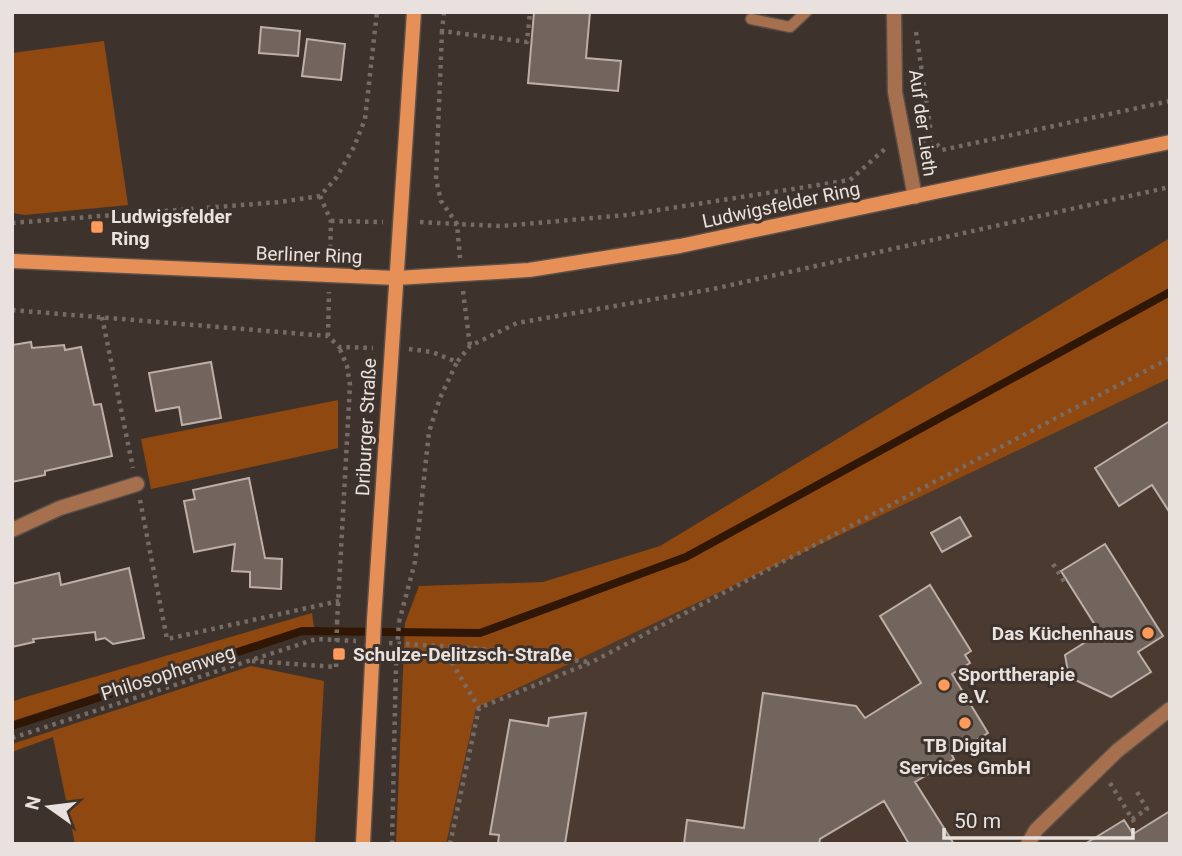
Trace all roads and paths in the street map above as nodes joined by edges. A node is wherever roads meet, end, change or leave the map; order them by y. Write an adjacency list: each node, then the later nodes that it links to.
1 (376, 12): 15 (path)
2 (414, 12): 17 (main road, Driburger Straße)
3 (444, 12): 9 (path)
4 (530, 12): 9 (path)
5 (806, 12): 7 (lane)
6 (894, 12): 13 (street, Auf der Lieth)
7 (751, 19)
8 (915, 25): 11 (path)
9 (442, 31): 19 (path)
10 (1170, 101): 11 (path)
11 (932, 138): 13 (path)
12 (1170, 142): 16 (main road, Ludwigsfelder Ring)
13 (904, 145): 16 (street, Auf der Lieth); 19 (path)
14 (1170, 187): 25 (path)
15 (320, 196): 17 (path); 18 (path)
16 (915, 197): 21 (main road, Ludwigsfelder Ring)
17 (400, 222): 19 (path); 22 (main road, Driburger Straße)
18 (12, 223)
19 (457, 224): 21 (path)
20 (12, 261): 22 (main road, Berliner Ring)
21 (461, 276): 22 (main road, Ludwigsfelder Ring); 25 (path)
22 (396, 278): 27 (main road, Driburger Straße)
23 (12, 310): 24 (path)
24 (102, 317): 26 (path); 30 (path)
25 (470, 346): 29 (path)
26 (339, 347): 27 (path); 34 (path)
27 (390, 348): 29 (path); 47 (main road, Driburger Straße, bridge)
28 (1170, 358): 39 (path)
29 (457, 362): 48 (path, bridge)
30 (136, 484): 31 (street); 34 (path)
31 (12, 530)
32 (1054, 564): 33 (path)
33 (1065, 583)
34 (339, 601): 38 (path, bridge)
35 (334, 640): 38 (path, Philosophenweg)
36 (398, 643): 37 (path)
37 (432, 646): 39 (path); 40 (path)
38 (248, 661): 42 (path, Philosophenweg)
39 (592, 662): 40 (path)
40 (479, 708): 49 (path)
41 (1170, 709): 43 (street)
42 (12, 738)
43 (1100, 767): 45 (path); 50 (street)
44 (1138, 792): 45 (path)
45 (1132, 818): 46 (path)
46 (1136, 825)
47 (363, 844)
48 (393, 844)
49 (450, 844)
50 (1028, 844)

